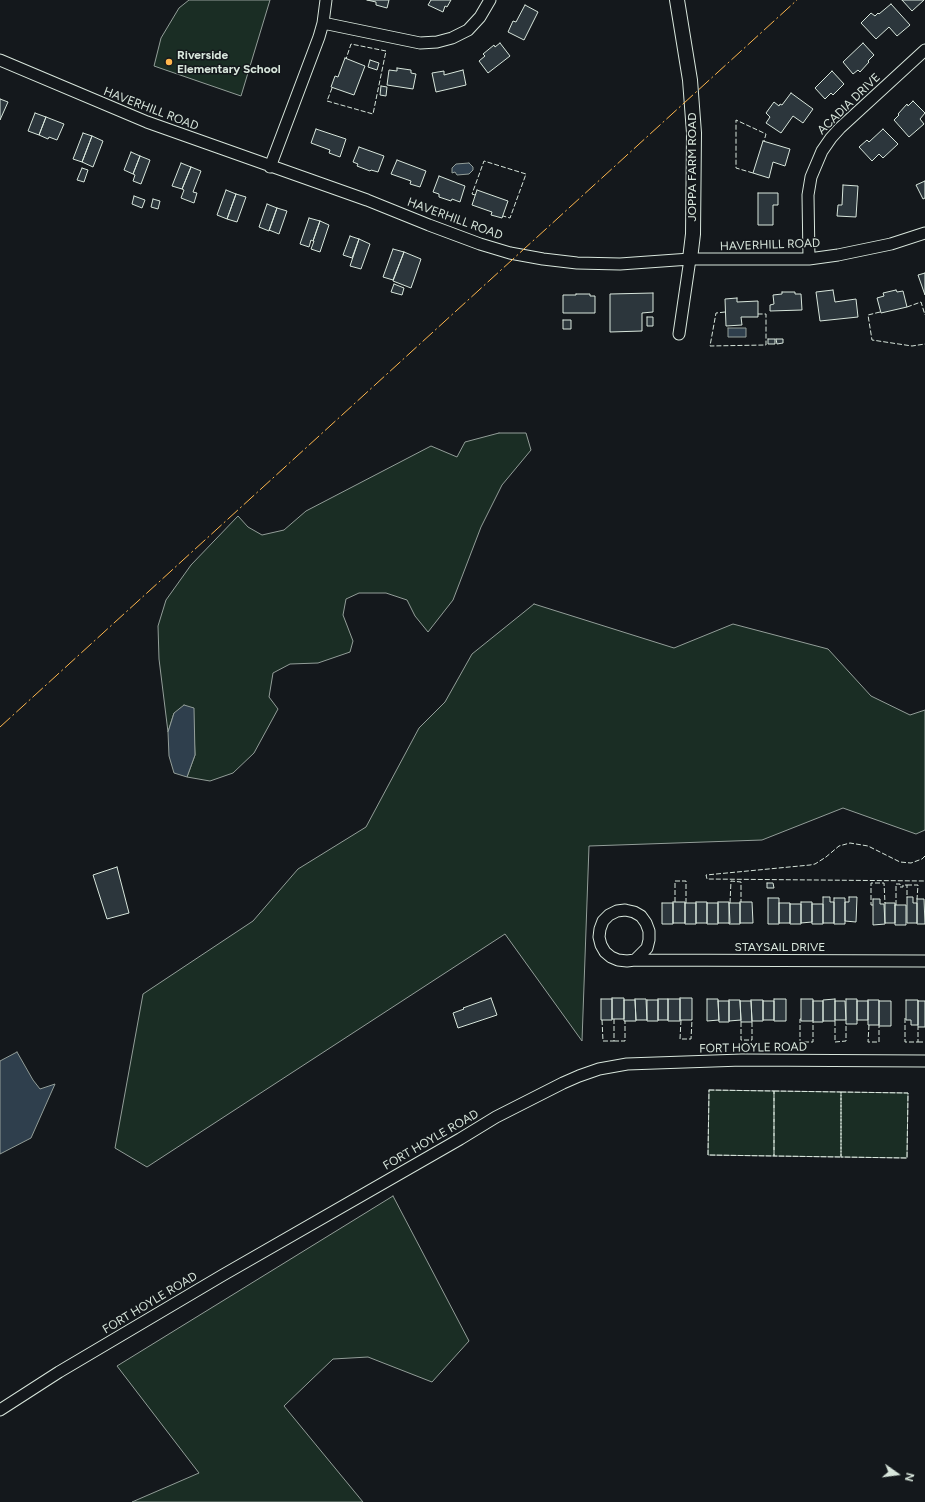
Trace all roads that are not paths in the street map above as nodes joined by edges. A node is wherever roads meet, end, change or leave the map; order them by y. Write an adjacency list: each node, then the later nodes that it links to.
1 (326, 0): 4 (street)
2 (490, 0): 4 (street)
3 (677, 0): 10 (street, JOPPA FARM ROAD)
4 (323, 23): 7 (street)
5 (925, 50): 9 (street, ACADIA DRIVE)
6 (0, 60): 7 (street, HAVERHILL ROAD)
7 (270, 167): 10 (street, HAVERHILL ROAD)
8 (925, 233): 9 (street, HAVERHILL ROAD)
9 (809, 259): 10 (street, HAVERHILL ROAD)
10 (690, 260): 11 (street, JOPPA FARM ROAD)
11 (679, 334)
12 (635, 960): 12 (street, STAYSAIL DRIVE); 13 (street, STAYSAIL DRIVE)
13 (925, 961)
14 (925, 1061): 15 (street, FORT HOYLE ROAD)
15 (0, 1410)

